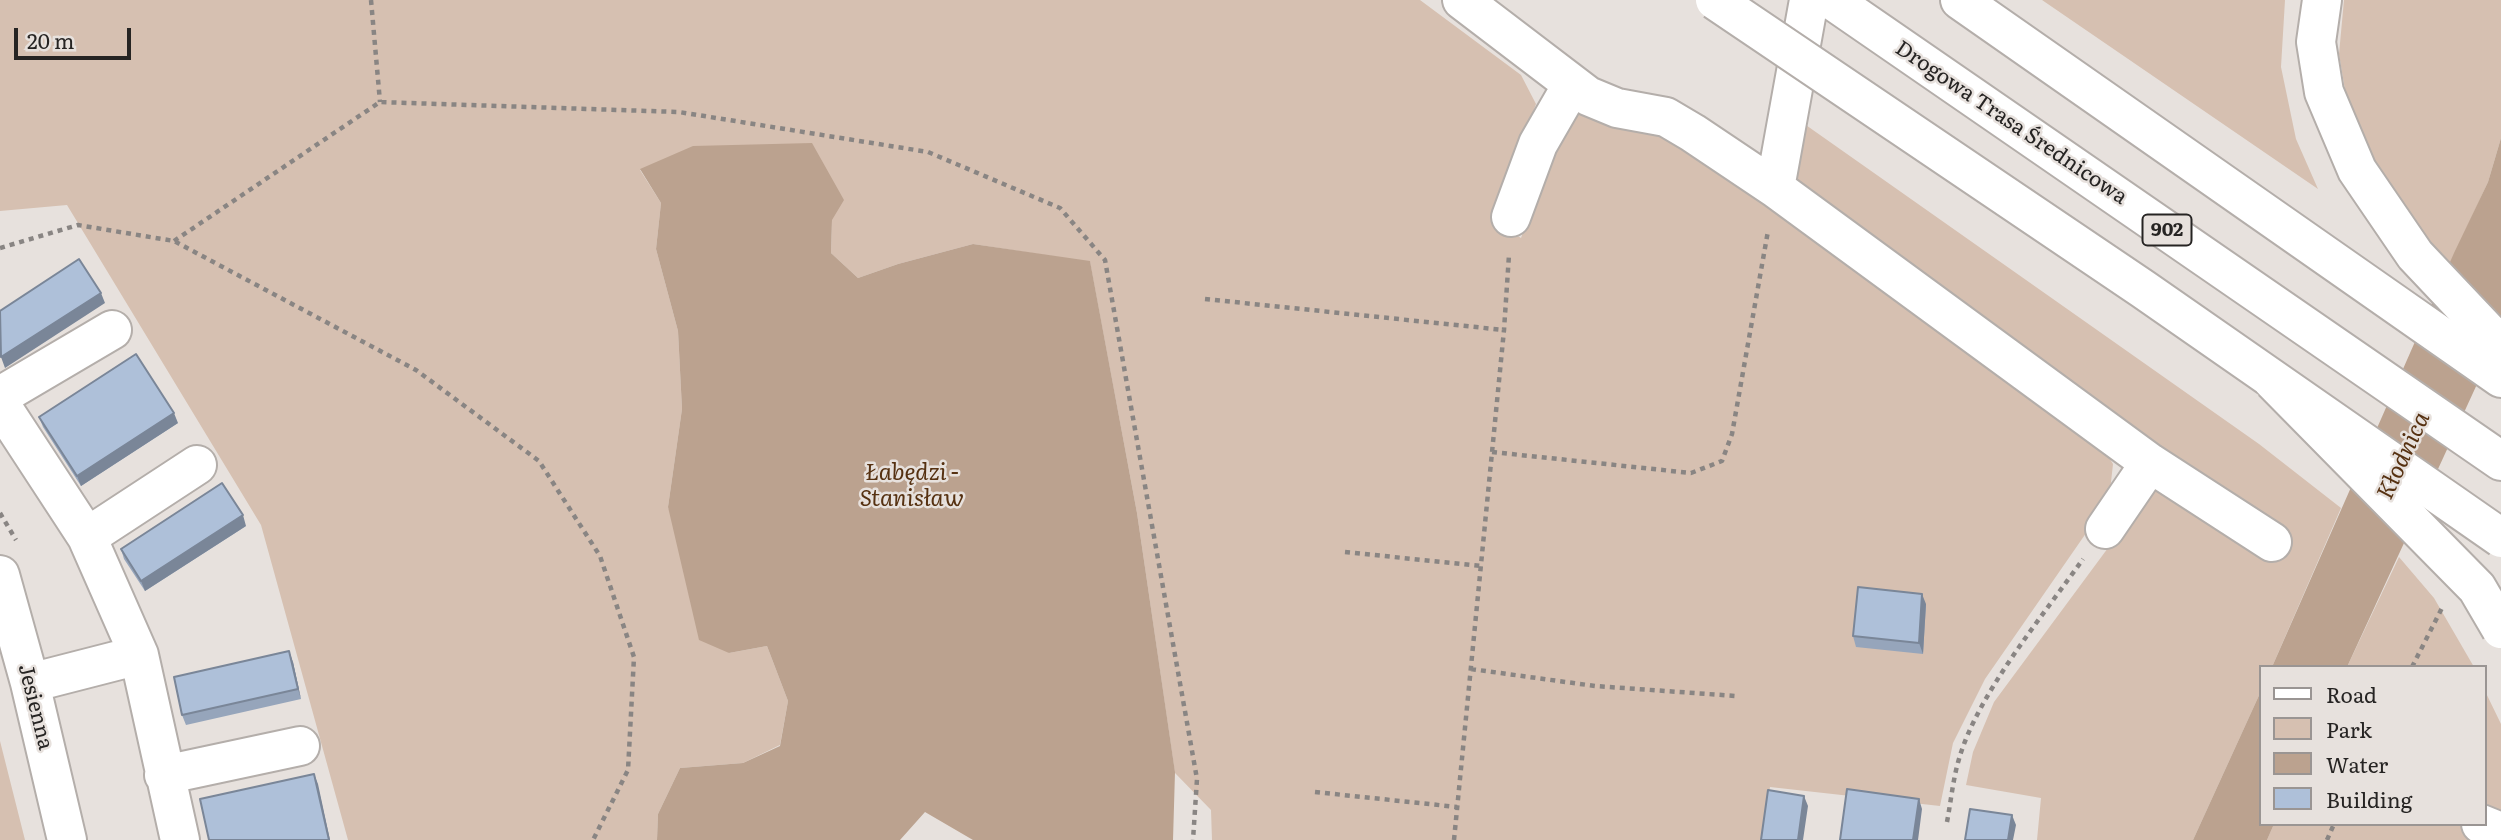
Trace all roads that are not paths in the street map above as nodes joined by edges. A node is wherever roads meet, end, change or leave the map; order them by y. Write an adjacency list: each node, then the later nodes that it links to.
1 (1462, 0): 7 (main road)
2 (1715, 0): 13 (main road, bridge)
3 (1809, 0): 8 (main road)
4 (1832, 0): 16 (main road, Drogowa Trasa Średnicowa / 902)
5 (1959, 0): 12 (main road)
6 (2322, 0): 11 (main road)
7 (1572, 85): 8 (main road); 9 (main road)
8 (1775, 188): 17 (main road)
9 (1511, 217)
10 (112, 330): 14 (main road)
11 (2501, 346)
12 (2501, 377)
13 (2273, 380): 21 (main road, bridge); 24 (main road, bridge)
14 (0, 396)
15 (0, 404): 20 (main road)
16 (2501, 461)
17 (2150, 463): 19 (main road); 22 (main road)
18 (197, 465): 20 (main road)
19 (2105, 529)
20 (87, 537): 25 (main road)
21 (2501, 538)
22 (2272, 542)
23 (0, 575): 26 (main road, Jesienna)
24 (2501, 629)
25 (139, 655): 26 (main road); 28 (main road)
26 (30, 683): 29 (main road, Jesienna)
27 (300, 746): 28 (main road)
28 (164, 775): 30 (main road)
29 (67, 840)
30 (180, 840)

